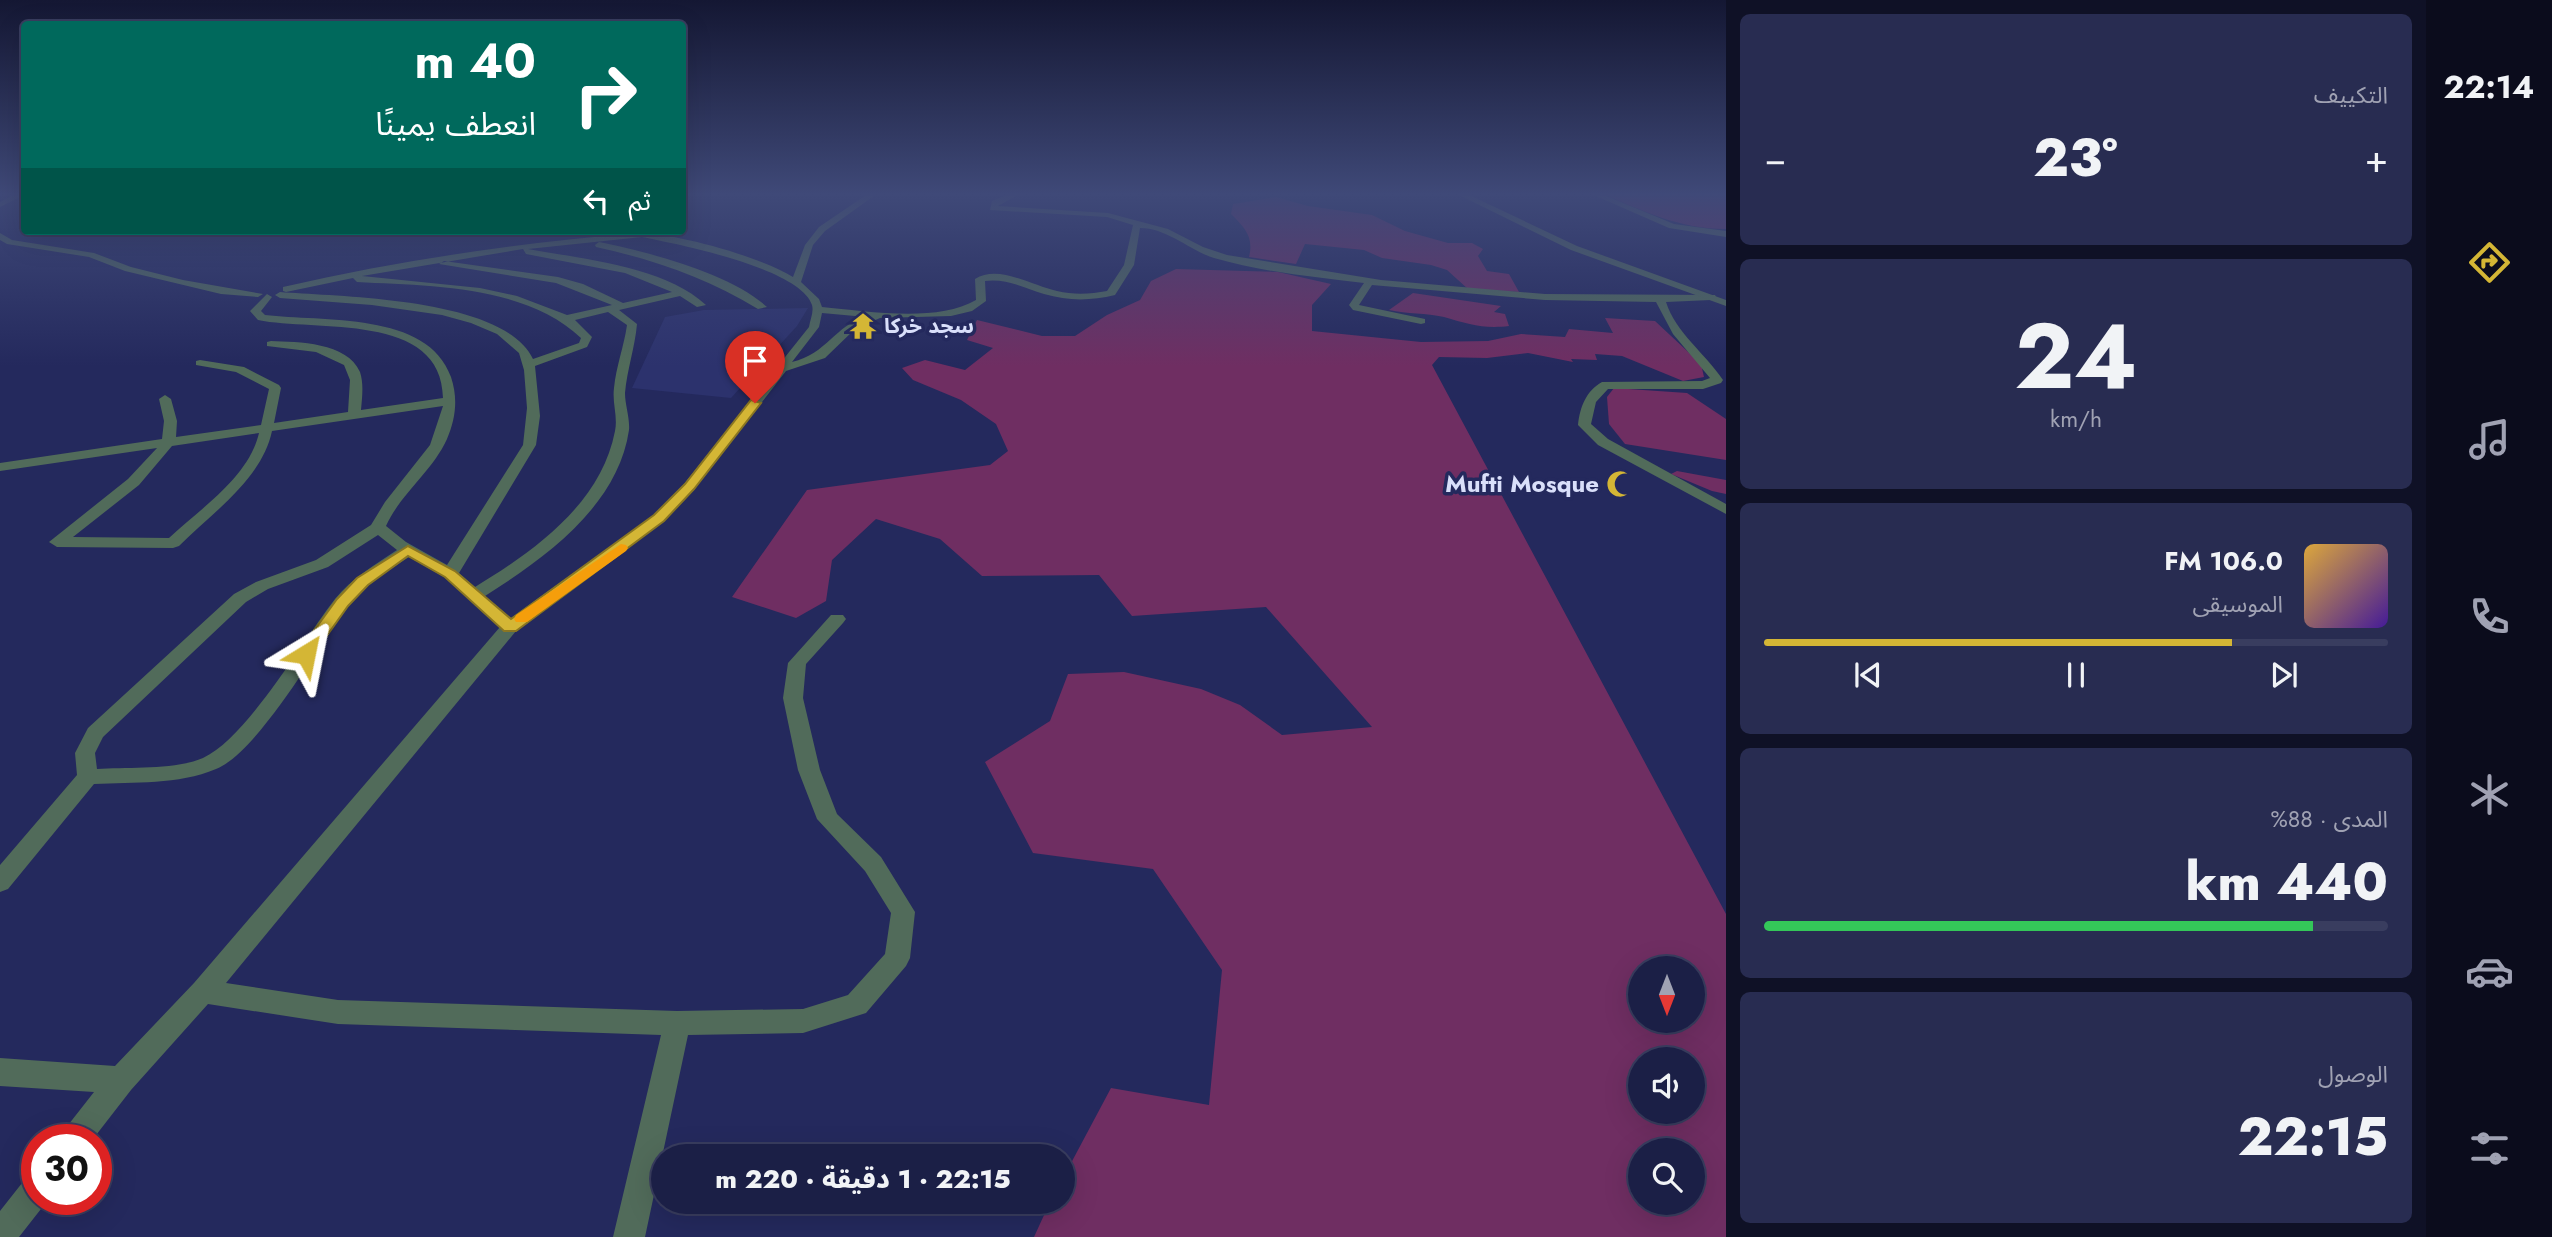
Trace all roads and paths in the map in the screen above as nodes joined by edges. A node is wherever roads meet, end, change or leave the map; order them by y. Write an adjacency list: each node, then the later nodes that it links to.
1 (64, 251): 15 (street)
2 (491, 251): 10 (street)
3 (523, 251): 14 (street)
4 (625, 251): 20 (street)
5 (709, 251): 13 (street)
6 (807, 251): 13 (street)
7 (1132, 251): 23 (street)
8 (1205, 251): 12 (street)
9 (1582, 251): 16 (street)
10 (419, 262): 11 (street); 21 (street)
11 (339, 278): 15 (street); 24 (street)
12 (1370, 281): 17 (street); 25 (street)
13 (796, 283): 22 (street)
14 (680, 293): 19 (street); 21 (street)
15 (273, 294): 28 (street); 31 (street)
16 (1711, 297): 17 (street); 18 (street)
17 (1660, 299): 36 (street)
18 (1726, 303)
19 (701, 305)
20 (762, 307)
21 (616, 308): 24 (street); 40 (street)
22 (818, 310): 23 (street); 29 (street)
23 (897, 315): 29 (street)
24 (565, 319): 28 (street)
25 (1421, 321)
26 (271, 344): 32 (street)
27 (200, 363): 33 (street)
28 (529, 364): 39 (street)
29 (779, 369): 42 (street)
30 (165, 399): 34 (street)
31 (450, 401): 32 (street); 37 (street)
32 (354, 414): 33 (street)
33 (266, 427): 34 (street); 34 (street)
34 (169, 442): 35 (street)
35 (0, 467)
36 (1726, 510)
37 (378, 527): 38 (street); 43 (street)
38 (408, 550): 39 (street); 43 (street)
39 (450, 574): 40 (street)
40 (475, 596): 42 (street)
41 (837, 619): 46 (street)
42 (510, 627): 45 (street)
43 (88, 777): 44 (street)
44 (0, 882)
45 (203, 991): 46 (street); 48 (street)
46 (677, 1023): 52 (street)
47 (0, 1072): 48 (street)
48 (121, 1080): 49 (street)
49 (87, 1124)
50 (21, 1209): 51 (street)
51 (0, 1236)
52 (629, 1237)

